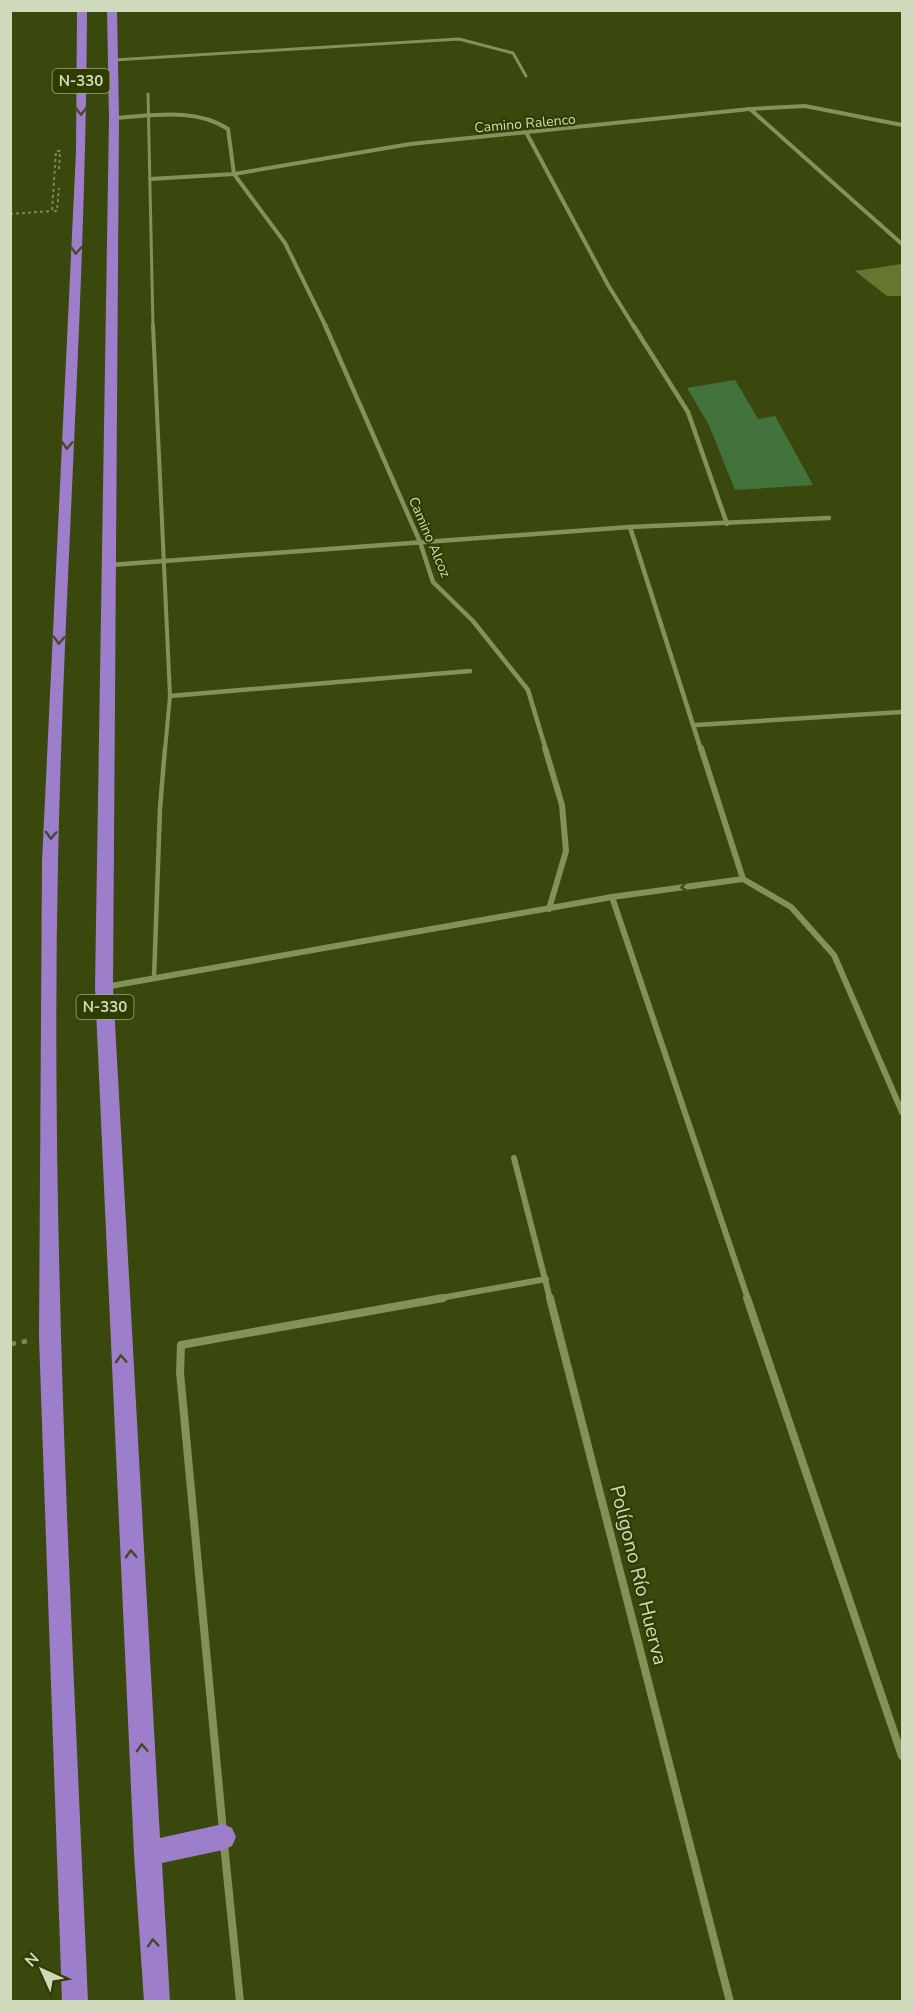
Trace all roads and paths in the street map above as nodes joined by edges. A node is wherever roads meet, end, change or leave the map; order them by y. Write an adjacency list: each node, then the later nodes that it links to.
1 (82, 10): 37 (highway, N-330, one-way to 37)
2 (112, 10): 3 (highway, N-330)
3 (114, 60): 4 (lane); 8 (highway, N-330)
4 (526, 76)
5 (148, 94): 7 (lane)
6 (750, 109): 9 (street, Camino Ralenco); 10 (street, Camino Ralenco); 15 (street)
7 (149, 117): 8 (street); 11 (street); 12 (lane)
8 (114, 118): 21 (highway, N-330)
9 (903, 125)
10 (526, 134): 11 (street, Camino Ralenco); 17 (street)
11 (234, 174): 12 (street, Camino Ralenco); 19 (street, Camino Alcoz)
12 (150, 179): 20 (lane)
13 (52, 211): 14 (path)
14 (10, 214)
15 (903, 244)
16 (829, 518): 17 (street)
17 (727, 524): 18 (street)
18 (630, 527): 19 (street); 25 (street)
19 (420, 543): 20 (street); 28 (street, Camino Alcoz)
20 (161, 561): 21 (street); 23 (lane)
21 (111, 565): 30 (highway, N-330)
22 (470, 671): 23 (street)
23 (170, 696): 29 (lane)
24 (903, 712): 25 (street)
25 (696, 725): 26 (street)
26 (743, 879): 27 (street, one-way to 27); 31 (street)
27 (612, 897): 28 (street); 34 (street)
28 (549, 909): 29 (street)
29 (153, 979): 30 (street)
30 (104, 987): 36 (highway, N-330, one-way to 30)
31 (903, 1112)
32 (514, 1158): 33 (street, Polígono Río Huerva)
33 (546, 1279): 35 (street); 40 (street, Polígono Río Huerva)
34 (903, 1756)
35 (223, 1837): 36 (highway); 39 (street)
36 (147, 1854): 38 (highway, N-330, one-way to 36)
37 (75, 2001)
38 (157, 2001)
39 (240, 2001)
40 (730, 2001)

